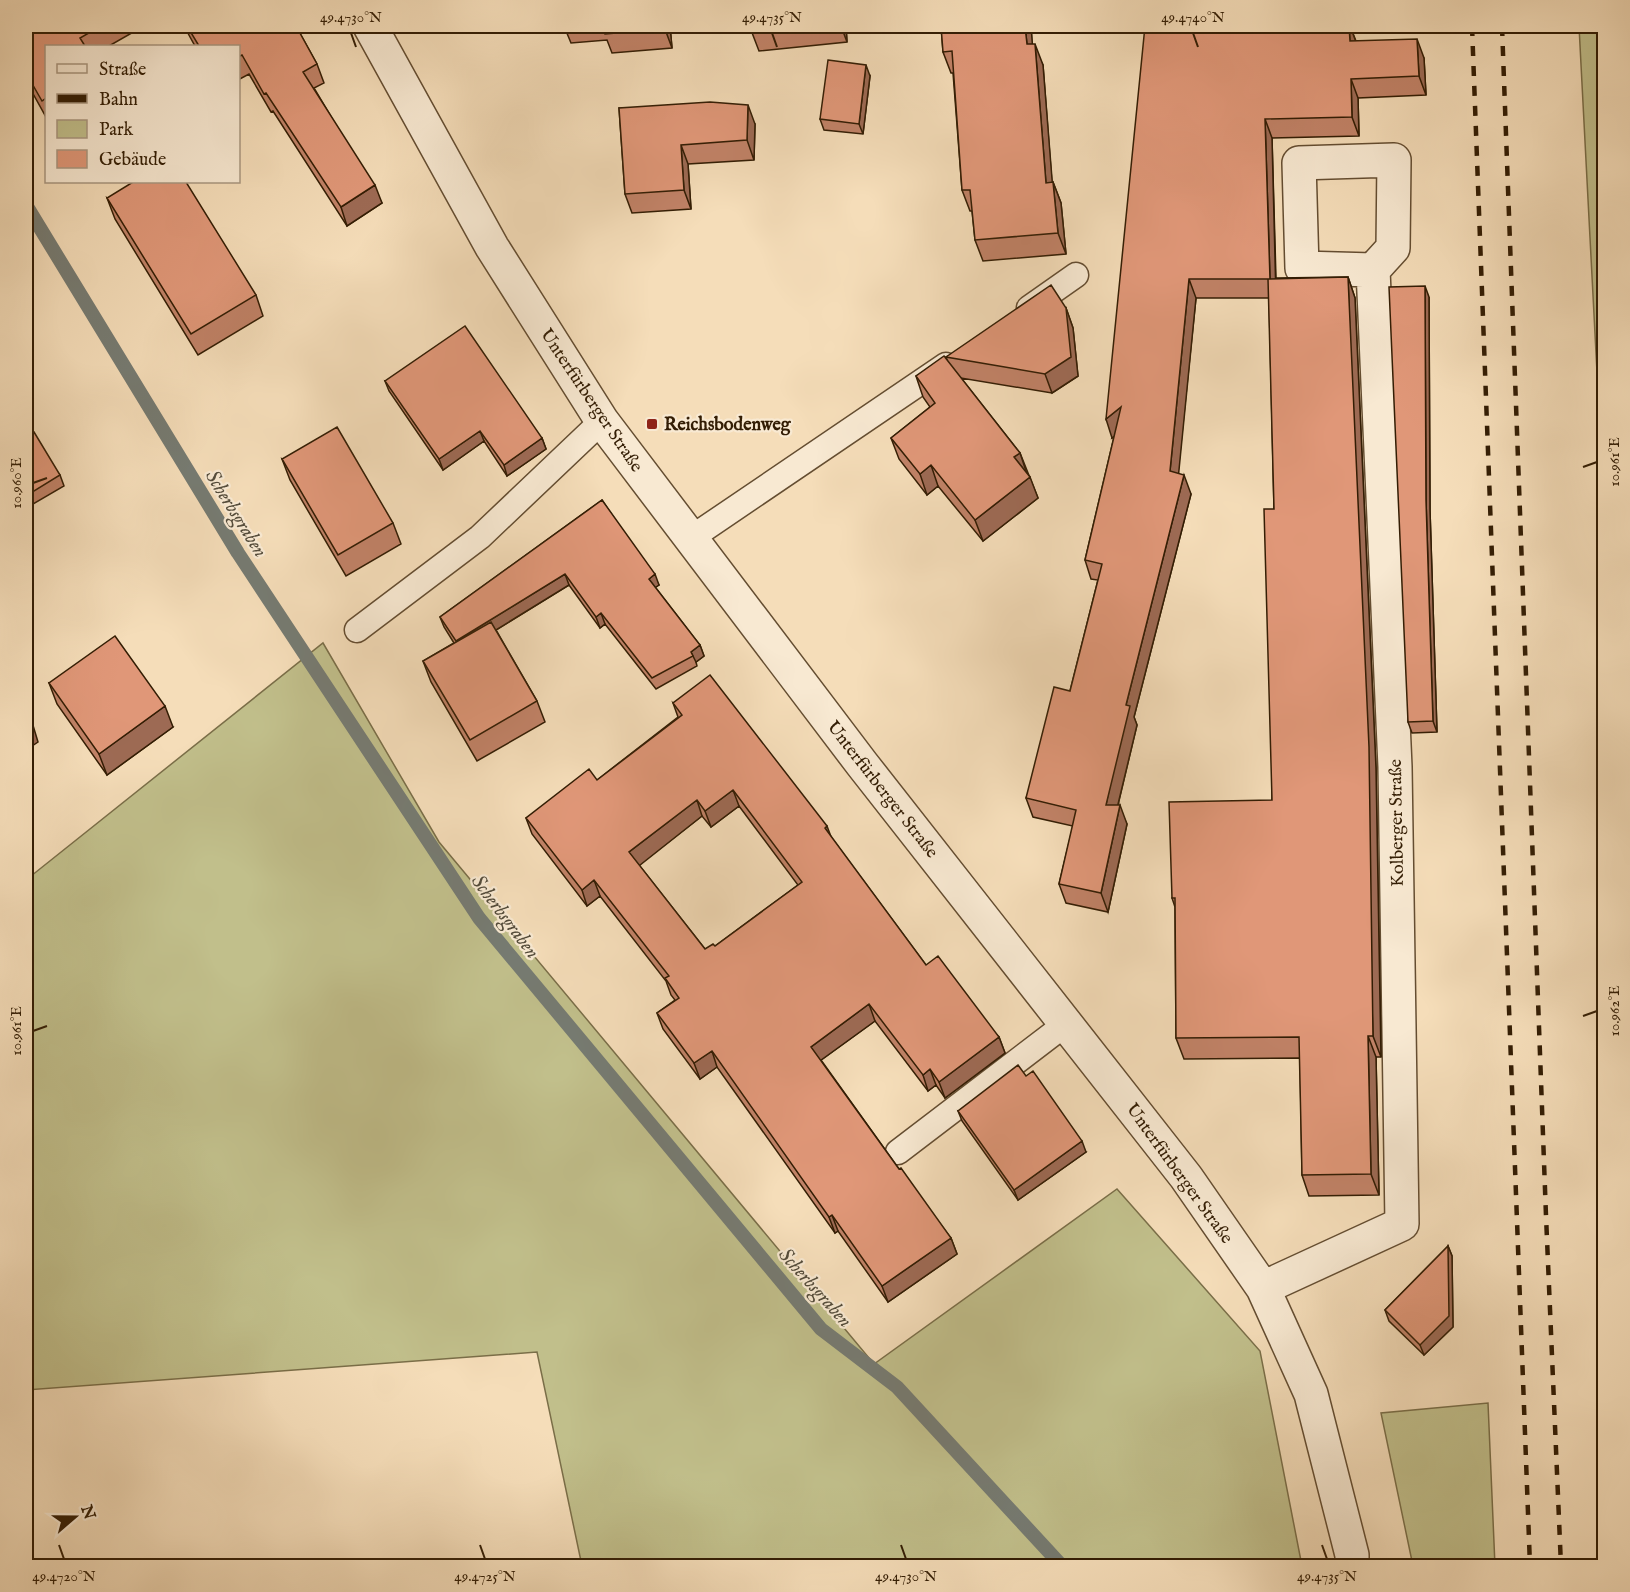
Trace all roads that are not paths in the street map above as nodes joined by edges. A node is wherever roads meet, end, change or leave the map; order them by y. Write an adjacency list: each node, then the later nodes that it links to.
1 (370, 26): 6 (street, Unterfürberger Straße)
2 (1373, 270): 11 (street, Kolberger Straße)
3 (1076, 275): 4 (lane)
4 (1013, 319)
5 (967, 351): 7 (lane)
6 (602, 421): 7 (street, Unterfürberger Straße); 8 (lane)
7 (691, 538): 9 (street, Unterfürberger Straße)
8 (357, 630)
9 (1067, 1023): 10 (lane); 11 (street, Unterfürberger Straße)
10 (898, 1152)
11 (1263, 1288): 12 (street, Unterfürberger Straße)
12 (1352, 1566)

